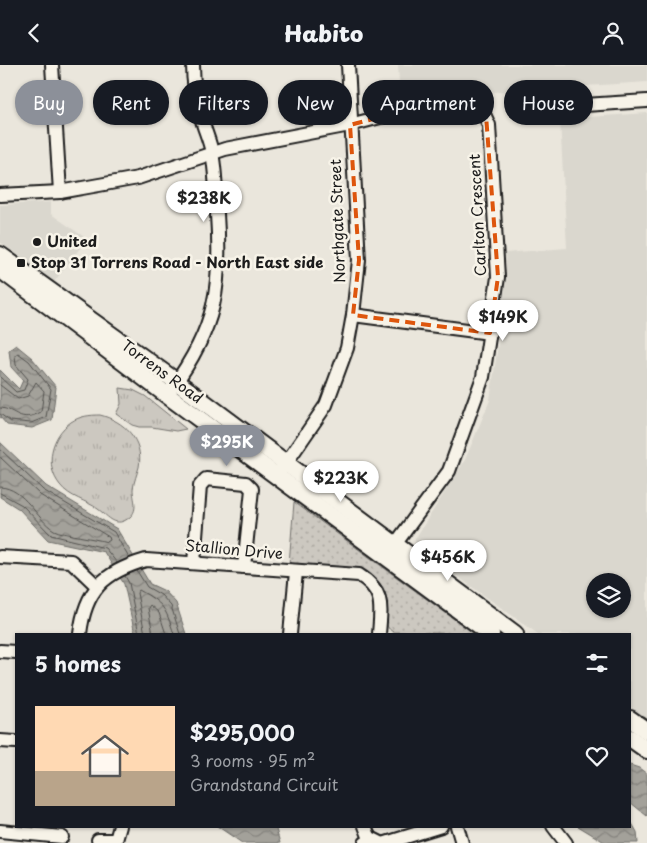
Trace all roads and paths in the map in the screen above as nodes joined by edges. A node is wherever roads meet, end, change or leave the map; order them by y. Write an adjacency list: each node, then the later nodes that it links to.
1 (52, 65): 10 (street)
2 (193, 65): 9 (street)
3 (348, 65): 4 (street, Northgate Street)
4 (348, 80)
5 (647, 101): 6 (street)
6 (593, 104)
7 (352, 124): 15 (street, Carlton Crescent)
8 (350, 125): 9 (street); 14 (street, Northgate Street)
9 (212, 153): 10 (street); 17 (street)
10 (60, 192): 11 (street)
11 (0, 195)
12 (0, 255): 16 (main road, Torrens Road)
13 (0, 269): 16 (main road, Torrens Road)
14 (353, 315): 15 (street); 19 (street, Northgate Street)
15 (490, 333): 20 (street, Carlton Crescent)
16 (106, 340): 17 (main road, Torrens Road); 18 (main road, Torrens Road)
17 (177, 382): 18 (street); 19 (main road, Torrens Road)
18 (167, 395): 19 (main road, Torrens Road)
19 (281, 470): 20 (main road, Torrens Road)
20 (390, 550): 29 (main road, Torrens Road); 30 (main road, Torrens Road)
21 (0, 557): 25 (street)
22 (194, 563): 23 (street, Stallion Drive); 23 (street); 25 (street, Stallion Drive)
23 (244, 567): 24 (street, Stallion Drive)
24 (296, 572): 27 (street); 28 (street, Stallion Drive)
25 (97, 586): 26 (street, Stallion Drive)
26 (80, 633)
27 (290, 633)
28 (379, 633)
29 (490, 633)
30 (514, 633)
31 (0, 651): 32 (street)
32 (15, 652)
33 (631, 722): 35 (main road)
34 (0, 741): 36 (street)
35 (638, 741)
36 (15, 742)
37 (119, 828): 44 (street)
38 (366, 828): 45 (street)
39 (435, 828): 46 (street)
40 (458, 828): 47 (street)
41 (555, 828): 48 (street)
42 (0, 831): 43 (street)
43 (62, 835)
44 (98, 840)
45 (372, 842)
46 (386, 843)
47 (462, 843)
48 (566, 843)

